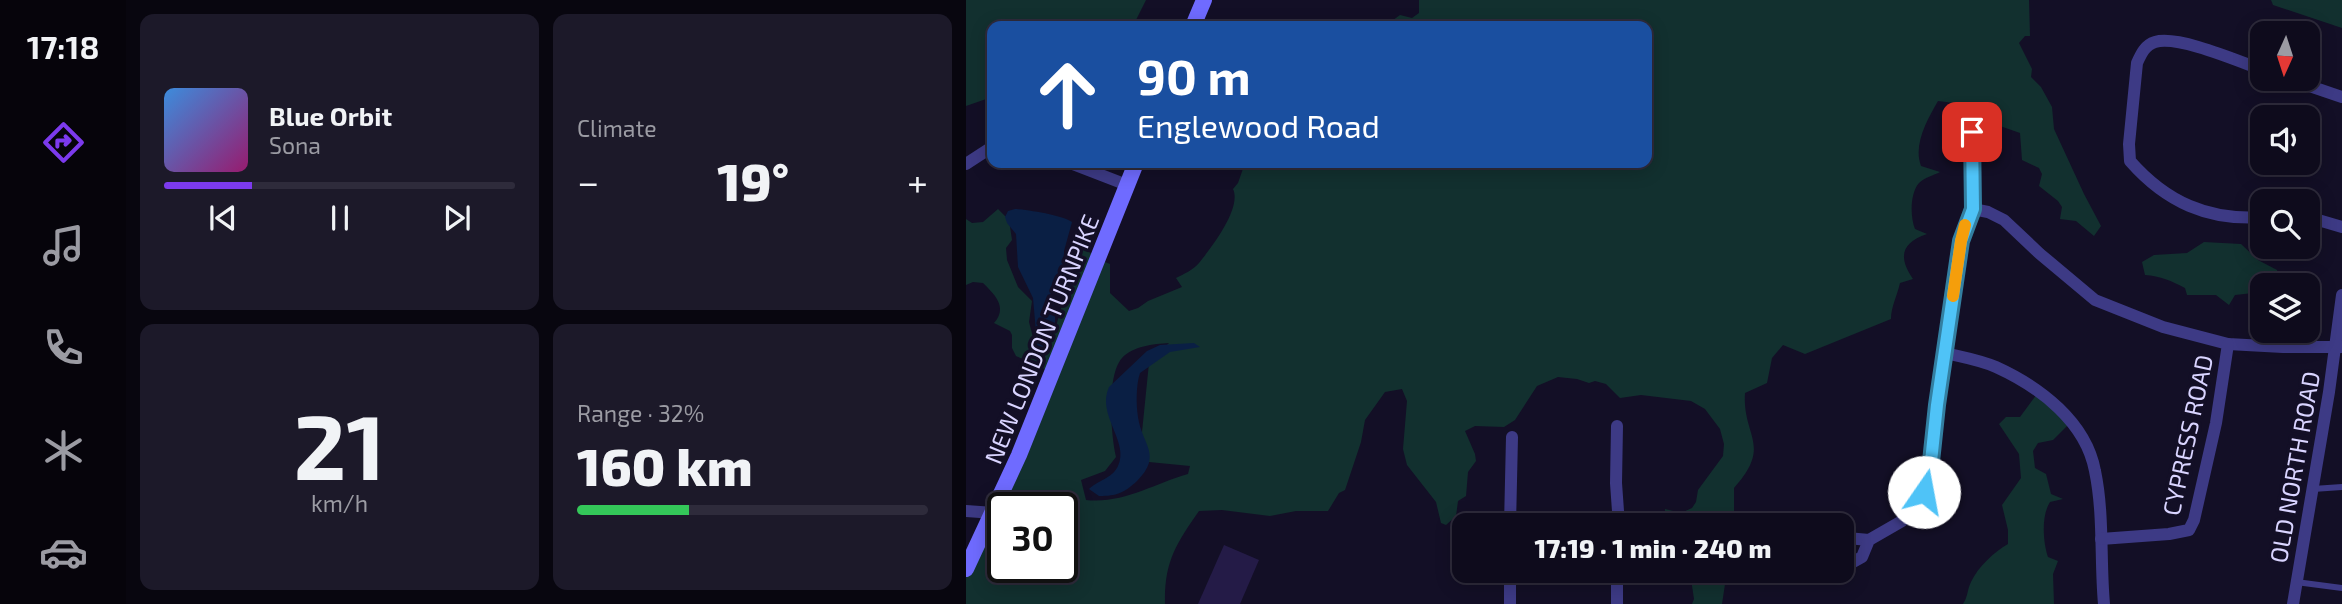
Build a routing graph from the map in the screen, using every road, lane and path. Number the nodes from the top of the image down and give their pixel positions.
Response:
1 (1204, 0) edge
2 (1195, 21) edge
3 (2250, 66) edge
4 (2320, 90) edge
5 (2342, 97) edge
6 (1972, 132) dead end
7 (987, 150) edge
8 (966, 164) edge
9 (1083, 168) edge
10 (1134, 168) edge
11 (1127, 185) junction
12 (1973, 209) junction
13 (2250, 218) edge
14 (2320, 221) edge
15 (2342, 227) edge
16 (2342, 295) edge
17 (2228, 344) junction
18 (2339, 346) edge
19 (1945, 353) junction
20 (1617, 426) dead end
21 (1512, 437) dead end
22 (2342, 487) edge
23 (2313, 489) junction
24 (1003, 492) edge
25 (966, 511) edge
26 (987, 512) edge
27 (1510, 513) edge
28 (1618, 513) edge
29 (987, 527) edge
30 (1854, 539) edge
31 (2101, 539) junction
32 (1869, 540) junction
33 (1854, 561) edge
34 (966, 569) edge
35 (2295, 582) junction
36 (1510, 583) edge
37 (1617, 583) edge
38 (2342, 588) edge
39 (1510, 604) edge
40 (1617, 604) edge
41 (2104, 604) edge
42 (2293, 604) edge

1 - 2 main road
3 - 13 street
4 - 5 street
6 - 12 street
7 - 8 street
9 - 11 street
10 - 11 main road, NEW LONDON TURNPIKE
11 - 24 main road, NEW LONDON TURNPIKE
12 - 17 street
12 - 19 street
14 - 15 street
16 - 18 street, OLD NORTH ROAD
17 - 18 street
17 - 31 street, CYPRESS ROAD
18 - 23 street, OLD NORTH ROAD
19 - 31 street
19 - 32 street
20 - 28 street
21 - 27 street
22 - 23 lane
23 - 35 street, OLD NORTH ROAD
25 - 26 street
29 - 34 main road, NEW LONDON TURNPIKE
30 - 32 street
31 - 41 street
32 - 33 street
35 - 38 lane
35 - 42 street, OLD NORTH ROAD
36 - 39 street
37 - 40 street

